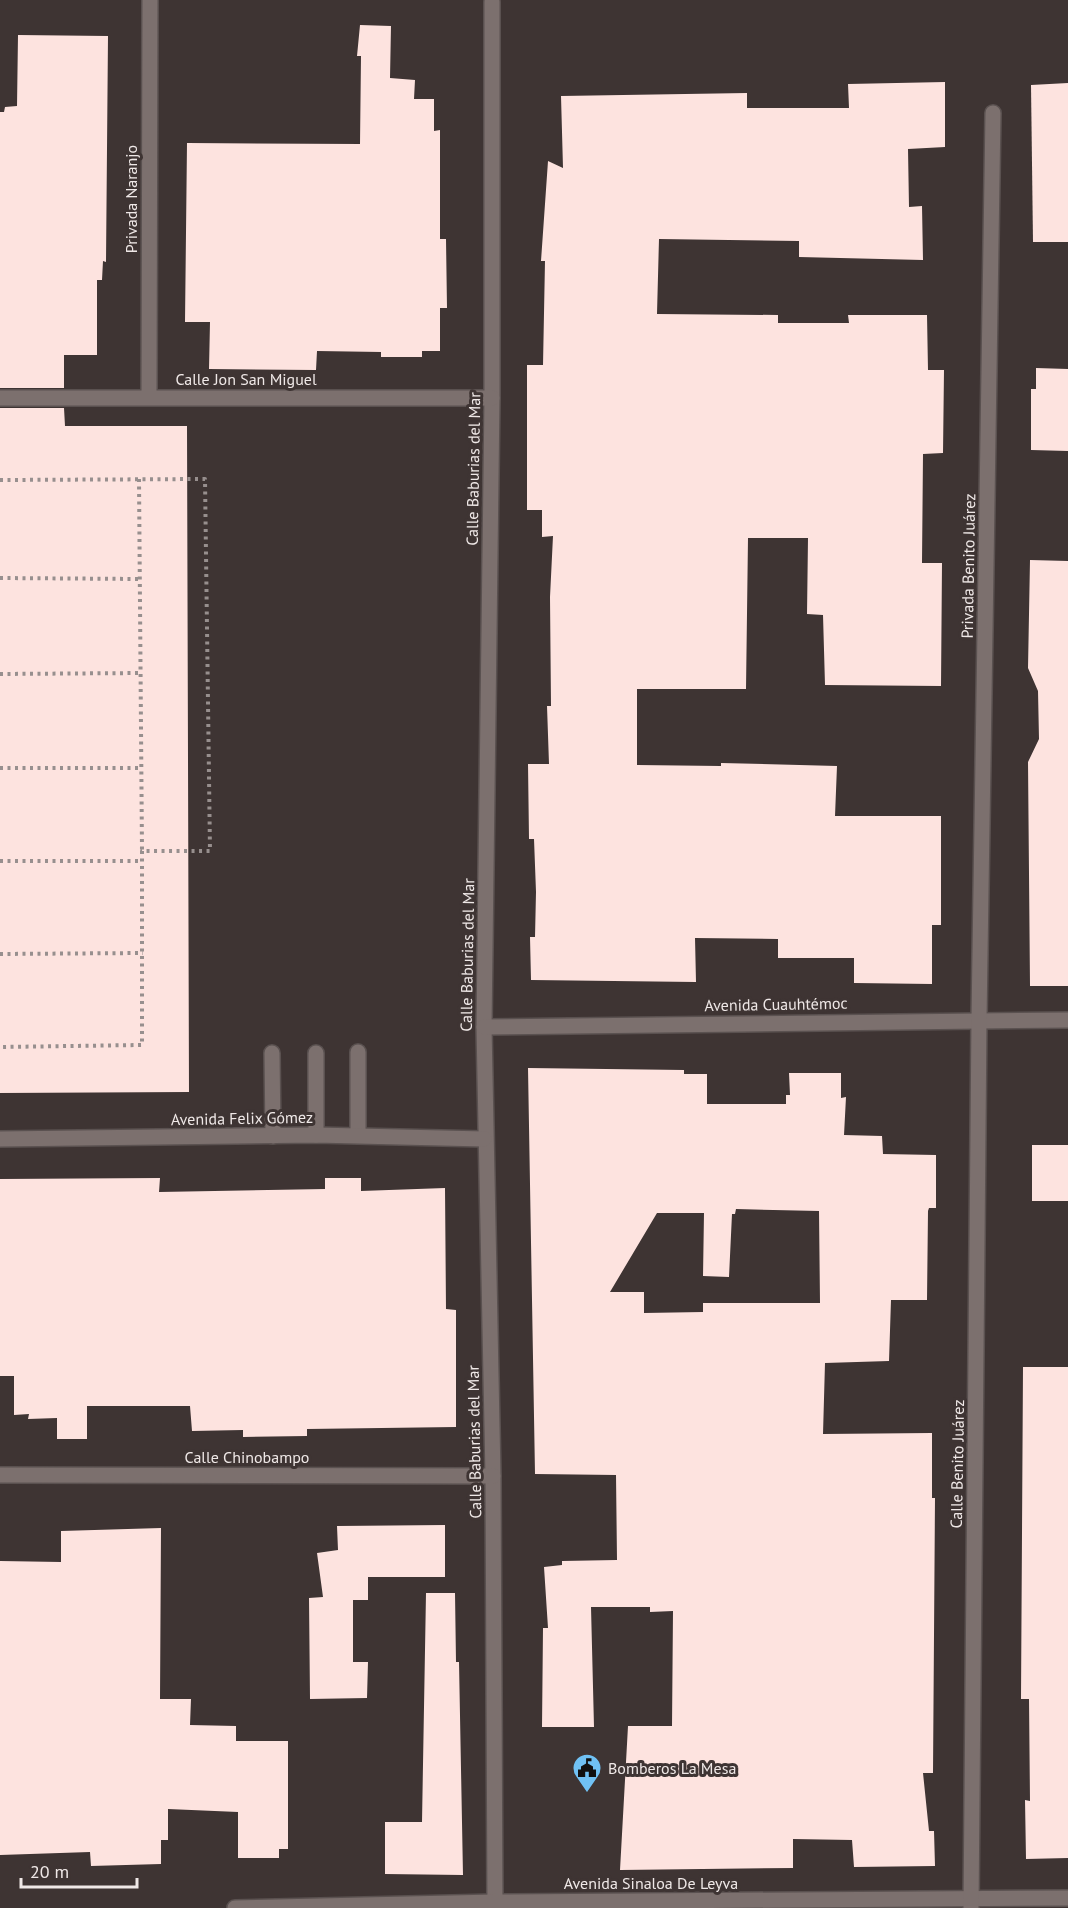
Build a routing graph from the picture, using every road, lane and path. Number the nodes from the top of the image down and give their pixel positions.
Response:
1 (150, 0) edge
2 (492, 3) dead end
3 (993, 113) dead end
4 (0, 398) edge
5 (149, 398) junction
6 (492, 398) junction
7 (139, 479) junction
8 (0, 480) edge
9 (0, 578) edge
10 (140, 579) junction
11 (141, 673) junction
12 (0, 674) edge
13 (0, 768) edge
14 (141, 768) junction
15 (142, 850) junction
16 (0, 861) edge
17 (142, 861) junction
18 (143, 953) junction
19 (0, 954) edge
20 (979, 1019) junction
21 (1068, 1020) edge
22 (484, 1027) junction
23 (0, 1047) edge
24 (358, 1052) dead end
25 (272, 1053) dead end
26 (316, 1053) dead end
27 (316, 1135) junction
28 (358, 1135) junction
29 (273, 1136) junction
30 (0, 1139) edge
31 (484, 1139) junction
32 (0, 1475) edge
33 (493, 1476) junction
34 (1068, 1898) edge
35 (971, 1904) edge
36 (495, 1905) edge
37 (235, 1908) edge

1 - 5 street, Privada Naranjo
2 - 6 street, Calle Baburias del Mar
3 - 20 street, Privada Benito Juárez
4 - 5 street, Calle Jon San Miguel
5 - 6 street, Calle Jon San Miguel
6 - 22 street, Calle Baburias del Mar
7 - 8 path
7 - 10 path
7 - 15 path
9 - 10 path
10 - 11 path
11 - 12 path
11 - 14 path
13 - 14 path
14 - 15 path
15 - 17 path
16 - 17 path
17 - 18 path
18 - 19 path
18 - 23 path
20 - 21 street, Avenida Cuauhtémoc
20 - 22 street, Avenida Cuauhtémoc
20 - 35 street, Calle Benito Juárez
22 - 31 street, Calle Baburias del Mar
24 - 28 street
25 - 29 street
26 - 27 street
27 - 28 street, Avenida Felix Gómez
27 - 29 street, Avenida Felix Gómez
28 - 31 street, Avenida Felix Gómez
29 - 30 street, Avenida Felix Gómez
31 - 33 street, Calle Baburias del Mar
32 - 33 street, Calle Chinobampo
33 - 36 street, Calle Baburias del Mar
34 - 35 street, Avenida Sinaloa De Leyva
35 - 36 street, Avenida Sinaloa De Leyva
36 - 37 street, Avenida Sinaloa De Leyva

